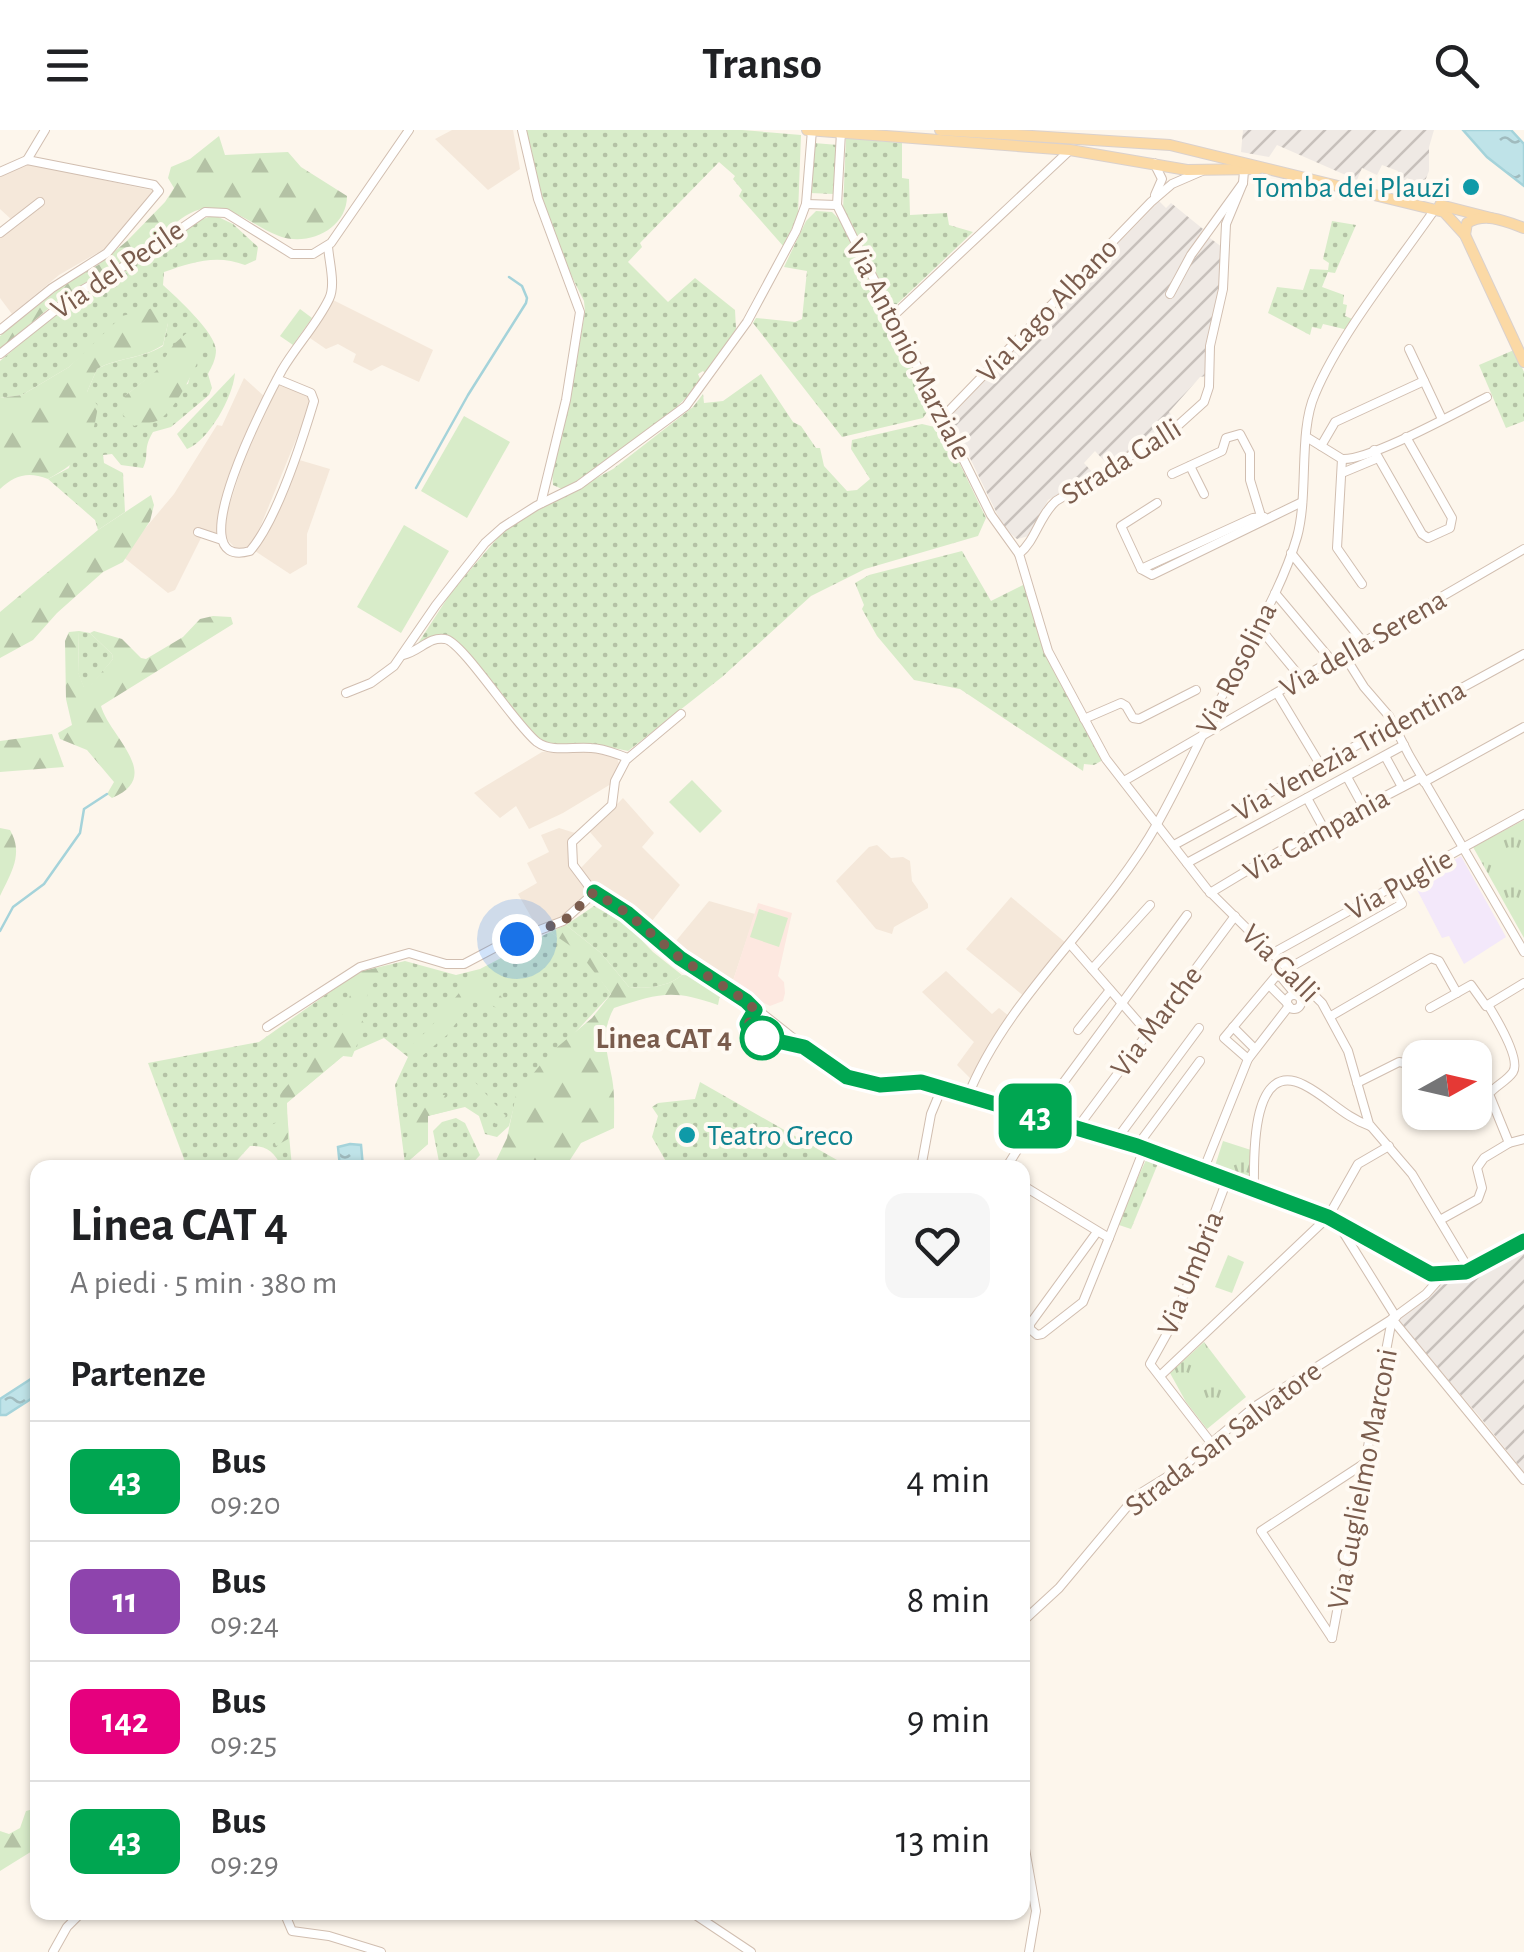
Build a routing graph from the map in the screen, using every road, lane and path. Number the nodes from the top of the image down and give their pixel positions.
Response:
1 (46, 130) edge
2 (409, 130) edge
3 (522, 130) edge
4 (809, 130) edge
5 (940, 130) edge
6 (841, 132) junction
7 (1157, 144) junction
8 (1070, 150) junction
9 (1206, 154) junction
10 (27, 160) junction
11 (1154, 164) junction
12 (1270, 168) junction
13 (1205, 170) junction
14 (0, 172) edge
15 (1243, 177) junction
16 (40, 202) dead end
17 (1151, 202) junction
18 (1414, 202) junction
19 (806, 204) junction
20 (837, 205) junction
21 (1435, 209) junction
22 (0, 216) edge
23 (1491, 218) junction
24 (9, 226) junction
25 (1524, 228) edge
26 (0, 234) edge
27 (1465, 235) junction
28 (328, 246) junction
29 (1170, 294) dead end
30 (892, 317) junction
31 (0, 330) edge
32 (1409, 349) dead end
33 (0, 354) edge
34 (1524, 362) edge
35 (277, 379) junction
36 (1424, 381) junction
37 (1487, 398) dead end
38 (942, 418) junction
39 (1442, 419) junction
40 (1406, 437) junction
41 (1308, 438) junction
42 (1321, 446) junction
43 (1376, 454) junction
44 (1344, 460) junction
45 (1190, 466) junction
46 (1347, 473) junction
47 (1172, 474) dead end
48 (1204, 494) dead end
49 (1302, 502) junction
50 (541, 503) junction
51 (1157, 503) dead end
52 (1265, 517) junction
53 (198, 532) dead end
54 (222, 540) junction
55 (1524, 549) edge
56 (1019, 554) junction
57 (1291, 554) junction
58 (1362, 584) dead end
59 (1275, 593) junction
60 (1258, 626) junction
61 (1364, 643) junction
62 (1344, 654) junction
63 (1524, 654) edge
64 (403, 655) junction
65 (1332, 661) junction
66 (1302, 679) junction
67 (1196, 690) dead end
68 (346, 693) dead end
69 (1277, 693) junction
70 (681, 714) dead end
71 (1084, 719) junction
72 (1396, 726) junction
73 (1524, 727) edge
74 (1201, 736) junction
75 (1404, 746) junction
76 (1385, 756) junction
77 (628, 758) junction
78 (1321, 766) junction
79 (1347, 777) junction
80 (1423, 779) junction
81 (1124, 781) junction
82 (1402, 788) junction
83 (1308, 798) junction
84 (1364, 808) junction
85 (1524, 814) edge
86 (1158, 822) junction
87 (1324, 829) junction
88 (1174, 845) junction
89 (1463, 849) junction
90 (1188, 863) junction
91 (1392, 886) junction
92 (594, 892) junction
93 (1210, 893) junction
94 (1150, 905) dead end
95 (1186, 915) dead end
96 (1234, 916) junction
97 (1071, 945) junction
98 (1524, 952) edge
99 (1274, 953) junction
100 (1289, 968) junction
101 (1092, 969) junction
102 (1524, 983) edge
103 (1269, 984) junction
104 (1110, 990) junction
105 (1312, 990) junction
106 (1458, 992) junction
107 (1298, 996) junction
108 (1122, 1004) junction
109 (1288, 1004) junction
110 (1487, 1006) junction
111 (1430, 1008) dead end
112 (755, 1010) junction
113 (1330, 1016) junction
114 (267, 1027) dead end
115 (780, 1027) junction
116 (1233, 1027) junction
117 (1199, 1028) dead end
118 (1078, 1030) dead end
119 (1147, 1032) junction
120 (776, 1040) junction
121 (804, 1047) junction
122 (1254, 1049) junction
123 (1248, 1060) junction
124 (1200, 1062) dead end
125 (1402, 1062) edge
126 (1358, 1083) junction
127 (941, 1090) junction
128 (967, 1098) junction
129 (1038, 1117) junction
130 (1370, 1126) junction
131 (1078, 1127) junction
132 (1524, 1138) edge
133 (1116, 1140) junction
134 (1509, 1143) junction
135 (1388, 1146) junction
136 (1140, 1148) junction
137 (923, 1160) edge
138 (1011, 1160) edge
139 (1203, 1171) junction
140 (1227, 1180) junction
141 (1030, 1190) edge
142 (1254, 1191) junction
143 (1328, 1217) junction
144 (1440, 1220) junction
145 (1338, 1223) junction
146 (1097, 1232) junction
147 (1108, 1238) junction
148 (1524, 1241) edge
149 (1470, 1271) junction
150 (1442, 1276) junction
151 (1394, 1318) junction
152 (1160, 1376) junction
153 (1212, 1444) junction
154 (1364, 1464) junction
155 (1524, 1480) edge
156 (1030, 1615) edge
157 (1030, 1877) edge
158 (74, 1920) edge
159 (287, 1920) edge
160 (703, 1920) edge
161 (53, 1952) edge
162 (381, 1952) edge
163 (751, 1952) edge
164 (1028, 1952) edge

1 - 10 street
2 - 28 street
3 - 50 street
4 - 6 main road
4 - 19 street
5 - 7 main road
6 - 8 main road
6 - 20 street, Via Antonio Marziale
7 - 9 main road
7 - 11 main road
8 - 11 main road
8 - 30 street
9 - 12 main road
9 - 13 main road
10 - 14 street
10 - 31 street, Via del Pecile
11 - 13 main road
11 - 17 street
12 - 15 main road
12 - 18 main road
13 - 15 main road
13 - 17 street, Via Lago Albano
15 - 29 street
15 - 56 street, Strada Galli
16 - 24 street
17 - 38 street, Via Lago Albano
18 - 21 main road
18 - 23 main road
19 - 20 street
19 - 50 street
20 - 30 street, Via Antonio Marziale
21 - 27 main road
21 - 41 street, Via Rosolina
22 - 24 street
23 - 25 main road
23 - 27 main road
24 - 26 street
27 - 34 main road
28 - 33 street, Via del Pecile
28 - 35 street
30 - 38 street, Via Antonio Marziale
32 - 36 street
35 - 54 street
35 - 54 street
36 - 39 street
36 - 42 street
37 - 39 street
38 - 56 street, Via Antonio Marziale
39 - 40 street
40 - 43 street
40 - 43 street
41 - 42 street
41 - 49 street, Via Rosolina
42 - 44 street
43 - 44 street
43 - 46 street
44 - 46 street
45 - 47 street
45 - 48 street
45 - 52 street
46 - 58 street
49 - 52 street
49 - 57 street, Via Rosolina
50 - 64 street
51 - 52 street
53 - 54 street
55 - 61 street, Via della Serena
56 - 71 street
57 - 59 street, Via Rosolina
57 - 61 street
59 - 60 street, Via Rosolina
59 - 65 street
60 - 66 street
60 - 74 street, Via Rosolina
61 - 62 street, Via della Serena
62 - 65 street, Via della Serena
62 - 72 street
63 - 72 street, Via Venezia Tridentina
64 - 68 street
64 - 77 street
65 - 66 street, Via della Serena
66 - 69 street, Via della Serena
67 - 71 street
69 - 74 street, Via della Serena
69 - 78 street
70 - 77 street
71 - 81 street
72 - 75 street
72 - 78 street, Via Venezia Tridentina
73 - 80 street, Via Campania
74 - 81 street, Via della Serena
74 - 86 street, Via Rosolina
75 - 76 street
75 - 80 street
76 - 79 street
76 - 82 street
77 - 92 street
78 - 88 street, Via Venezia Tridentina
79 - 83 street
79 - 84 street
80 - 82 street, Via Campania
80 - 89 street
81 - 86 street
82 - 84 street, Via Campania
83 - 87 street
83 - 90 street
84 - 87 street, Via Campania
85 - 89 street, Via Puglie
86 - 88 street, Via Galli
86 - 97 street, Via Rosolina
87 - 93 street, Via Campania
88 - 90 street, Via Galli
89 - 91 street, Via Puglie
89 - 98 street
90 - 93 street, Via Galli
91 - 99 street, Via Puglie
91 - 100 street
92 - 112 street
92 - 114 street
93 - 96 street, Via Galli
94 - 101 street
95 - 108 street
96 - 99 street, Via Galli
96 - 119 street, Via Marche
97 - 101 street
97 - 128 street, Via Rosolina
99 - 100 street, Via Galli
100 - 105 street, Via Galli
101 - 104 street
102 - 110 street
103 - 107 street
103 - 109 street
103 - 116 street
104 - 108 street
104 - 118 street
105 - 107 street
105 - 113 street, Via Galli
106 - 110 street
106 - 111 street
106 - 113 street
107 - 109 street
108 - 119 street
108 - 129 street
109 - 122 street
110 - 134 street
112 - 115 street
112 - 120 street
113 - 126 street, Via Galli
115 - 120 street
115 - 121 street
116 - 122 street
116 - 123 street
117 - 133 street
119 - 131 street, Via Marche
120 - 121 street
121 - 127 street
122 - 123 street
123 - 139 street
124 - 136 street
125 - 126 street
126 - 130 street, Via Galli
127 - 128 street
127 - 137 street
128 - 129 street
129 - 131 street
129 - 138 street
130 - 135 street, Via Galli
130 - 142 street
131 - 133 street
132 - 134 street
133 - 136 street
134 - 144 street
135 - 143 street
135 - 144 street, Via Galli
136 - 139 street
136 - 147 street
139 - 140 street
140 - 142 street
140 - 152 street, Via Umbria
141 - 146 street
142 - 143 street
143 - 145 street
143 - 152 street
144 - 149 street, Via Galli
145 - 150 street
145 - 151 street
146 - 147 street
146 - 147 street
148 - 149 street
149 - 150 street
150 - 151 street, Strada San Salvatore
151 - 153 street, Strada San Salvatore
151 - 154 street, Via Guglielmo Marconi
151 - 155 street
152 - 153 street
153 - 156 street, Strada San Salvatore
154 - 154 street, Via Guglielmo Marconi
157 - 164 street
158 - 161 street
159 - 162 street
160 - 163 street

